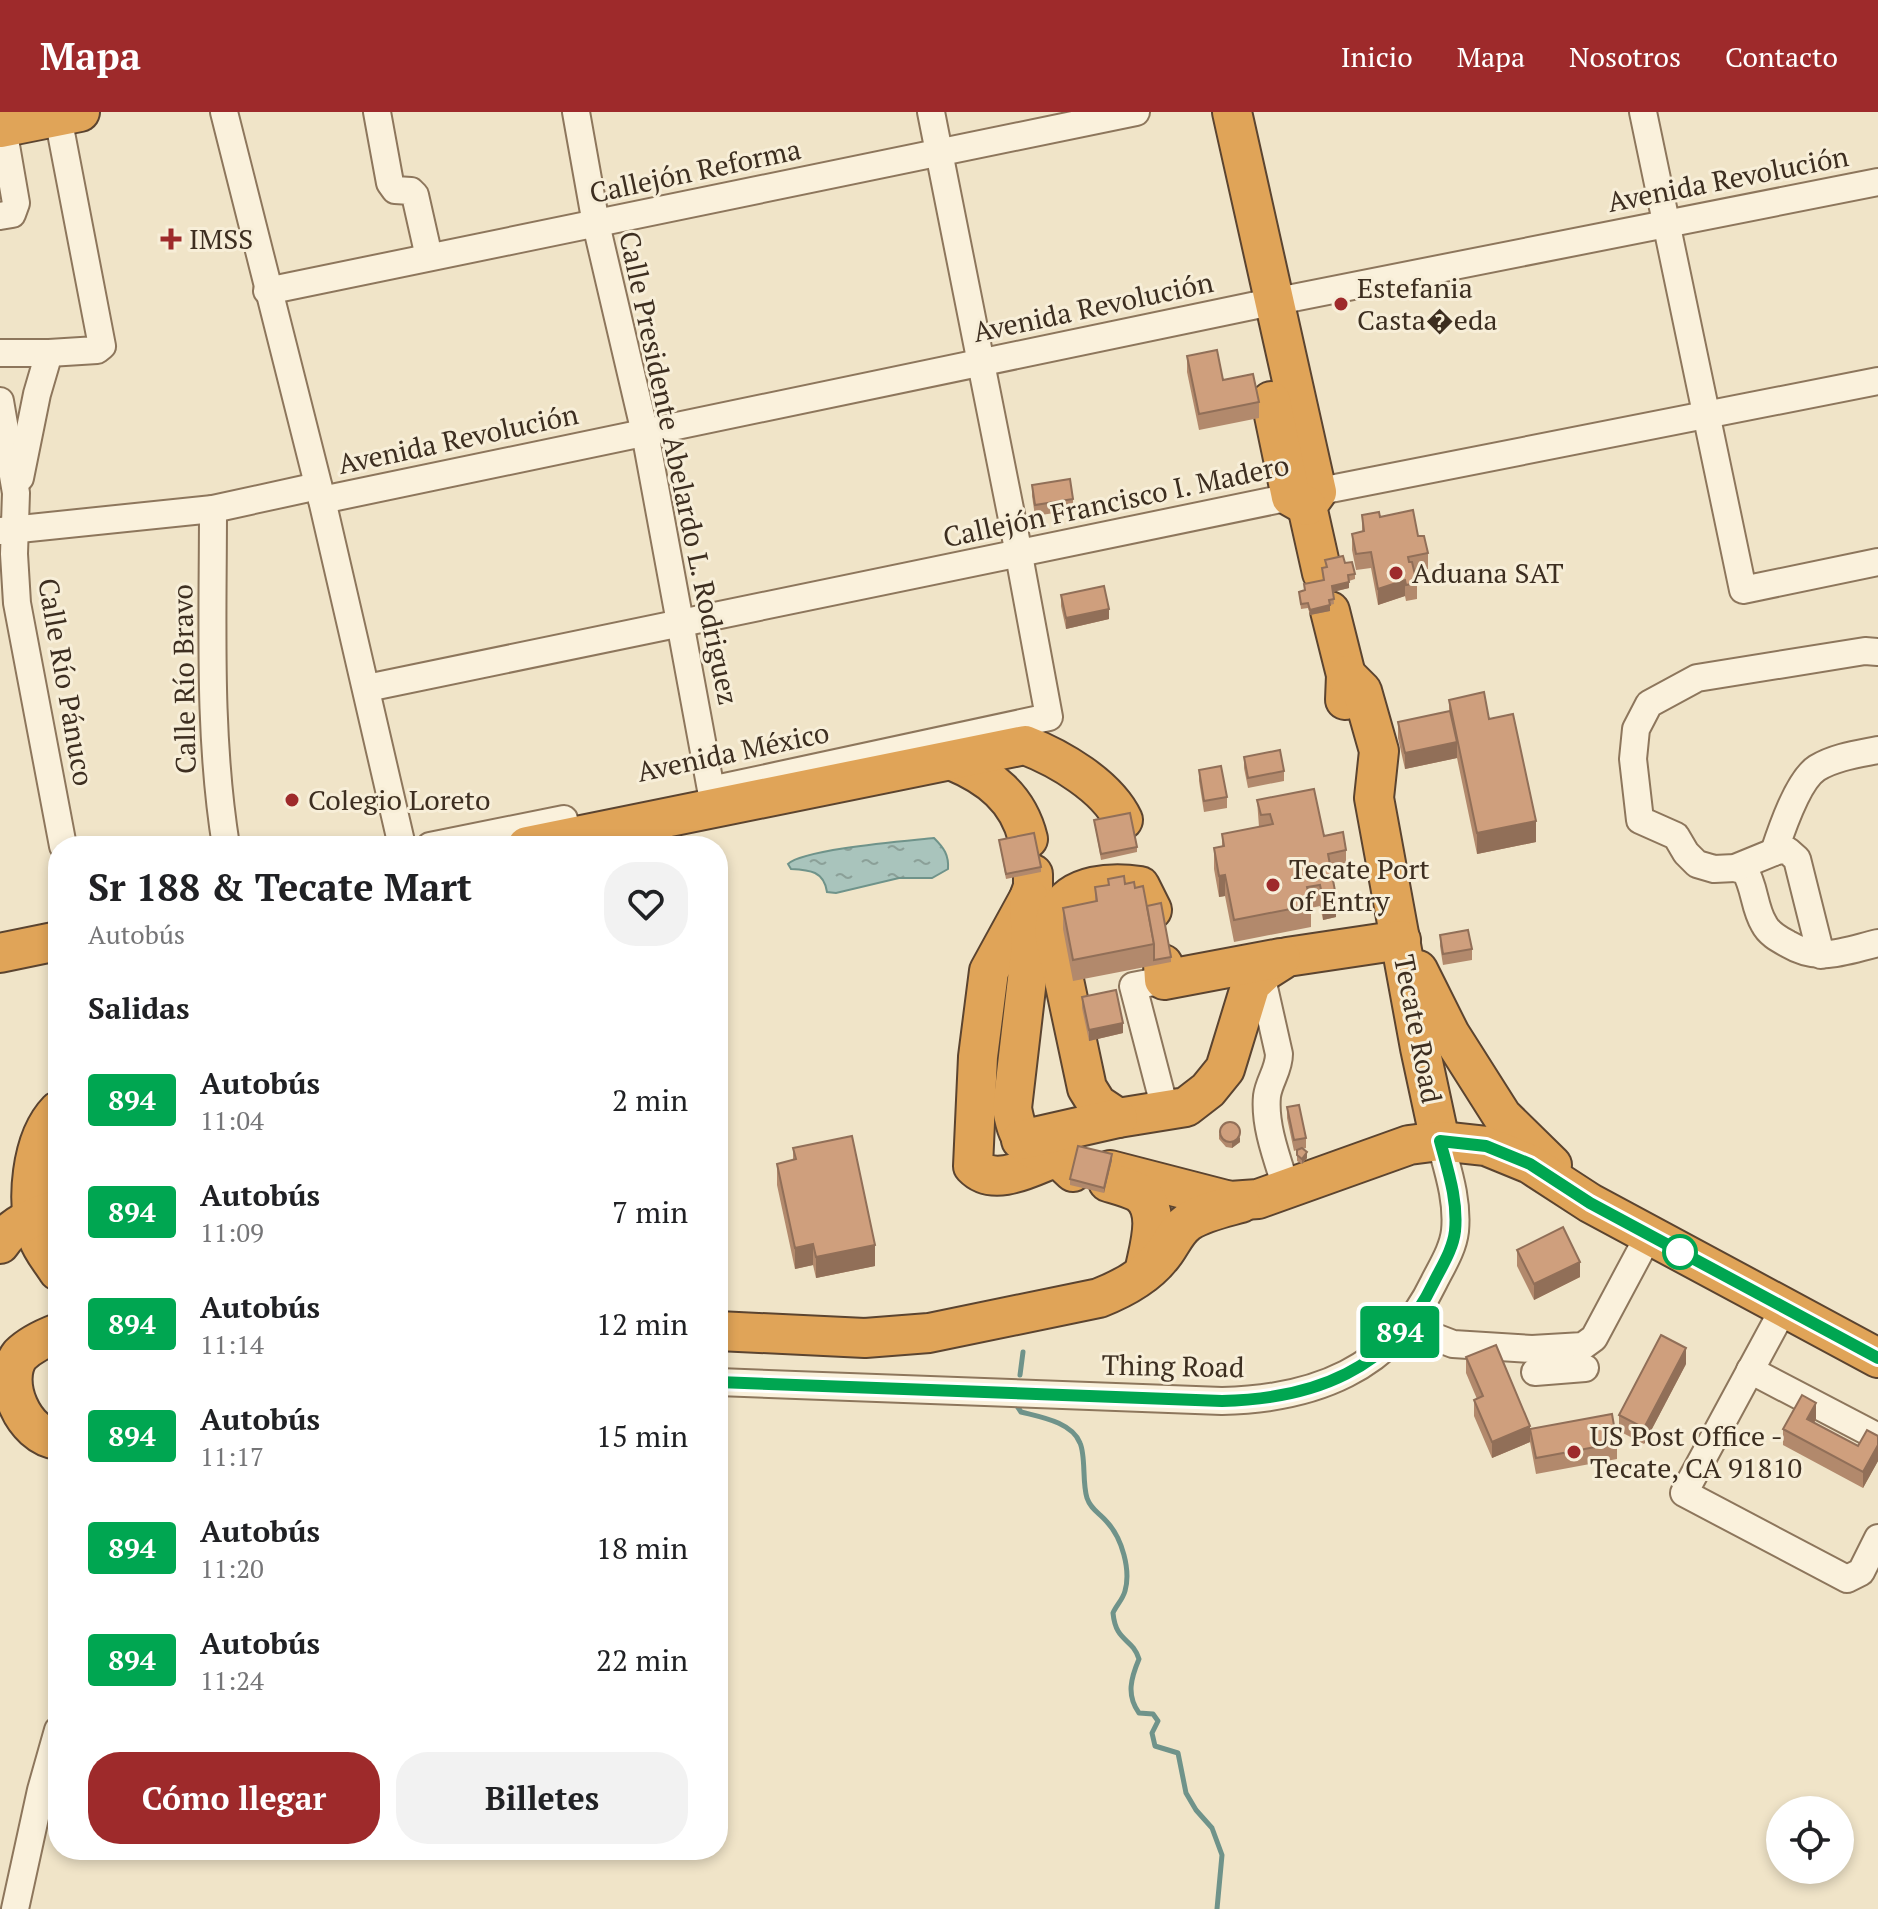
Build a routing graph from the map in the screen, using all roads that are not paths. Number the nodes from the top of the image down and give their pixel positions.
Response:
1 (224, 112) edge
2 (377, 112) edge
3 (576, 112) edge
4 (931, 112) edge
5 (1136, 112) edge
6 (1211, 112) edge
7 (1232, 112) edge
8 (1643, 112) edge
9 (69, 114) edge
10 (1, 128) edge
11 (939, 152) junction
12 (1878, 182) edge
13 (0, 216) edge
14 (1666, 223) junction
15 (596, 224) junction
16 (429, 257) junction
17 (267, 291) junction
18 (1263, 304) junction
19 (0, 353) edge
20 (49, 353) junction
21 (981, 364) junction
22 (1878, 381) edge
23 (0, 401) edge
24 (1707, 416) junction
25 (645, 433) junction
26 (16, 493) junction
27 (320, 493) junction
28 (1305, 498) junction
29 (213, 509) junction
30 (7, 530) edge
31 (1019, 554) junction
32 (1878, 562) edge
33 (1322, 573) edge
34 (1330, 611) edge
35 (681, 625) junction
36 (1878, 652) edge
37 (367, 688) junction
38 (1037, 731) junction
39 (1878, 750) edge
40 (953, 761) junction
41 (711, 790) junction
42 (61, 836) edge
43 (225, 836) edge
44 (400, 836) edge
45 (480, 836) edge
46 (577, 836) edge
47 (1116, 848) junction
48 (1774, 852) junction
49 (1024, 866) junction
50 (1735, 868) junction
51 (1152, 910) edge
52 (48, 924) edge
53 (0, 934) edge
54 (1401, 940) junction
55 (48, 943) edge
56 (1878, 943) edge
57 (0, 953) edge
58 (1821, 955) junction
59 (1274, 965) junction
60 (1164, 972) joint
61 (1165, 1109) junction
62 (1118, 1118) junction
63 (48, 1130) edge
64 (1021, 1140) junction
65 (1440, 1141) junction
66 (1084, 1168) junction
67 (1272, 1194) junction
68 (1590, 1203) junction
69 (46, 1213) edge
70 (1649, 1235) junction
71 (0, 1244) edge
72 (48, 1256) edge
73 (1144, 1273) junction
74 (1784, 1308) junction
75 (1406, 1326) junction
76 (728, 1331) edge
77 (48, 1336) edge
78 (1878, 1358) edge
79 (1585, 1368) dead end
80 (1750, 1370) junction
81 (1535, 1372) dead end
82 (728, 1382) edge
83 (6, 1389) edge
84 (1878, 1437) edge
85 (48, 1439) edge
86 (1878, 1538) edge
87 (48, 1765) edge
88 (15, 1909) edge

1 - 17 street
2 - 16 street
3 - 15 street, Calle Presidente Abelardo L. Rodriguez
4 - 11 street
5 - 11 street, Callejón Reforma
6 - 18 highway
7 - 18 highway
8 - 14 street
9 - 10 highway
9 - 20 street
10 - 13 street
11 - 15 street, Callejón Reforma
11 - 21 street
12 - 14 street, Avenida Revolución
14 - 18 street, Avenida Revolución
14 - 24 street
15 - 16 street, Callejón Reforma
15 - 25 street, Calle Presidente Abelardo L. Rodriguez
16 - 17 street, Callejón Reforma
17 - 27 street
18 - 21 street, Avenida Revolución
18 - 28 highway
19 - 20 street
20 - 26 street
21 - 25 street, Avenida Revolución
21 - 31 street
22 - 24 street, Callejón Francisco I. Madero
23 - 26 street
24 - 28 street, Callejón Francisco I. Madero
24 - 32 street
25 - 27 street, Avenida Revolución
25 - 35 street, Calle Presidente Abelardo L. Rodriguez
26 - 30 street, Calle Río Pánuco
27 - 29 street, Avenida Revolución
27 - 37 street
28 - 31 street, Callejón Francisco I. Madero
28 - 33 highway
29 - 30 street, Avenida Revolución
29 - 43 street, Calle Río Bravo
30 - 42 street, Calle Río Pánuco
31 - 35 street, Callejón Francisco I. Madero
31 - 38 street
34 - 54 highway, Tecate Road
35 - 37 street, Callejón Francisco I. Madero
35 - 41 street, Calle Presidente Abelardo L. Rodriguez
36 - 50 street
37 - 44 street
38 - 40 highway
38 - 41 street, Avenida México
38 - 47 highway
39 - 48 street
40 - 46 highway
40 - 49 highway
41 - 45 street, Avenida México
47 - 51 highway
47 - 62 highway
48 - 50 street
48 - 58 street
49 - 64 highway
49 - 66 highway
50 - 58 street
52 - 53 street
54 - 59 highway
54 - 65 highway, Tecate Road
54 - 68 highway
55 - 57 highway
56 - 58 street
59 - 60 highway
59 - 61 highway
59 - 67 street
60 - 61 street
61 - 62 highway
62 - 64 highway
63 - 69 highway
64 - 66 highway
65 - 67 highway
65 - 68 highway, Tecate Road
65 - 75 street, Thing Road
66 - 67 highway
66 - 73 highway
67 - 73 highway
68 - 70 highway, Tecate Road
69 - 71 highway
69 - 72 highway
70 - 74 highway, Tecate Road
70 - 75 street
73 - 76 highway
74 - 78 highway, Tecate Road
74 - 80 street
75 - 82 street, Thing Road
77 - 83 highway
79 - 81 street
80 - 84 street
80 - 86 street
83 - 85 highway
87 - 88 street

